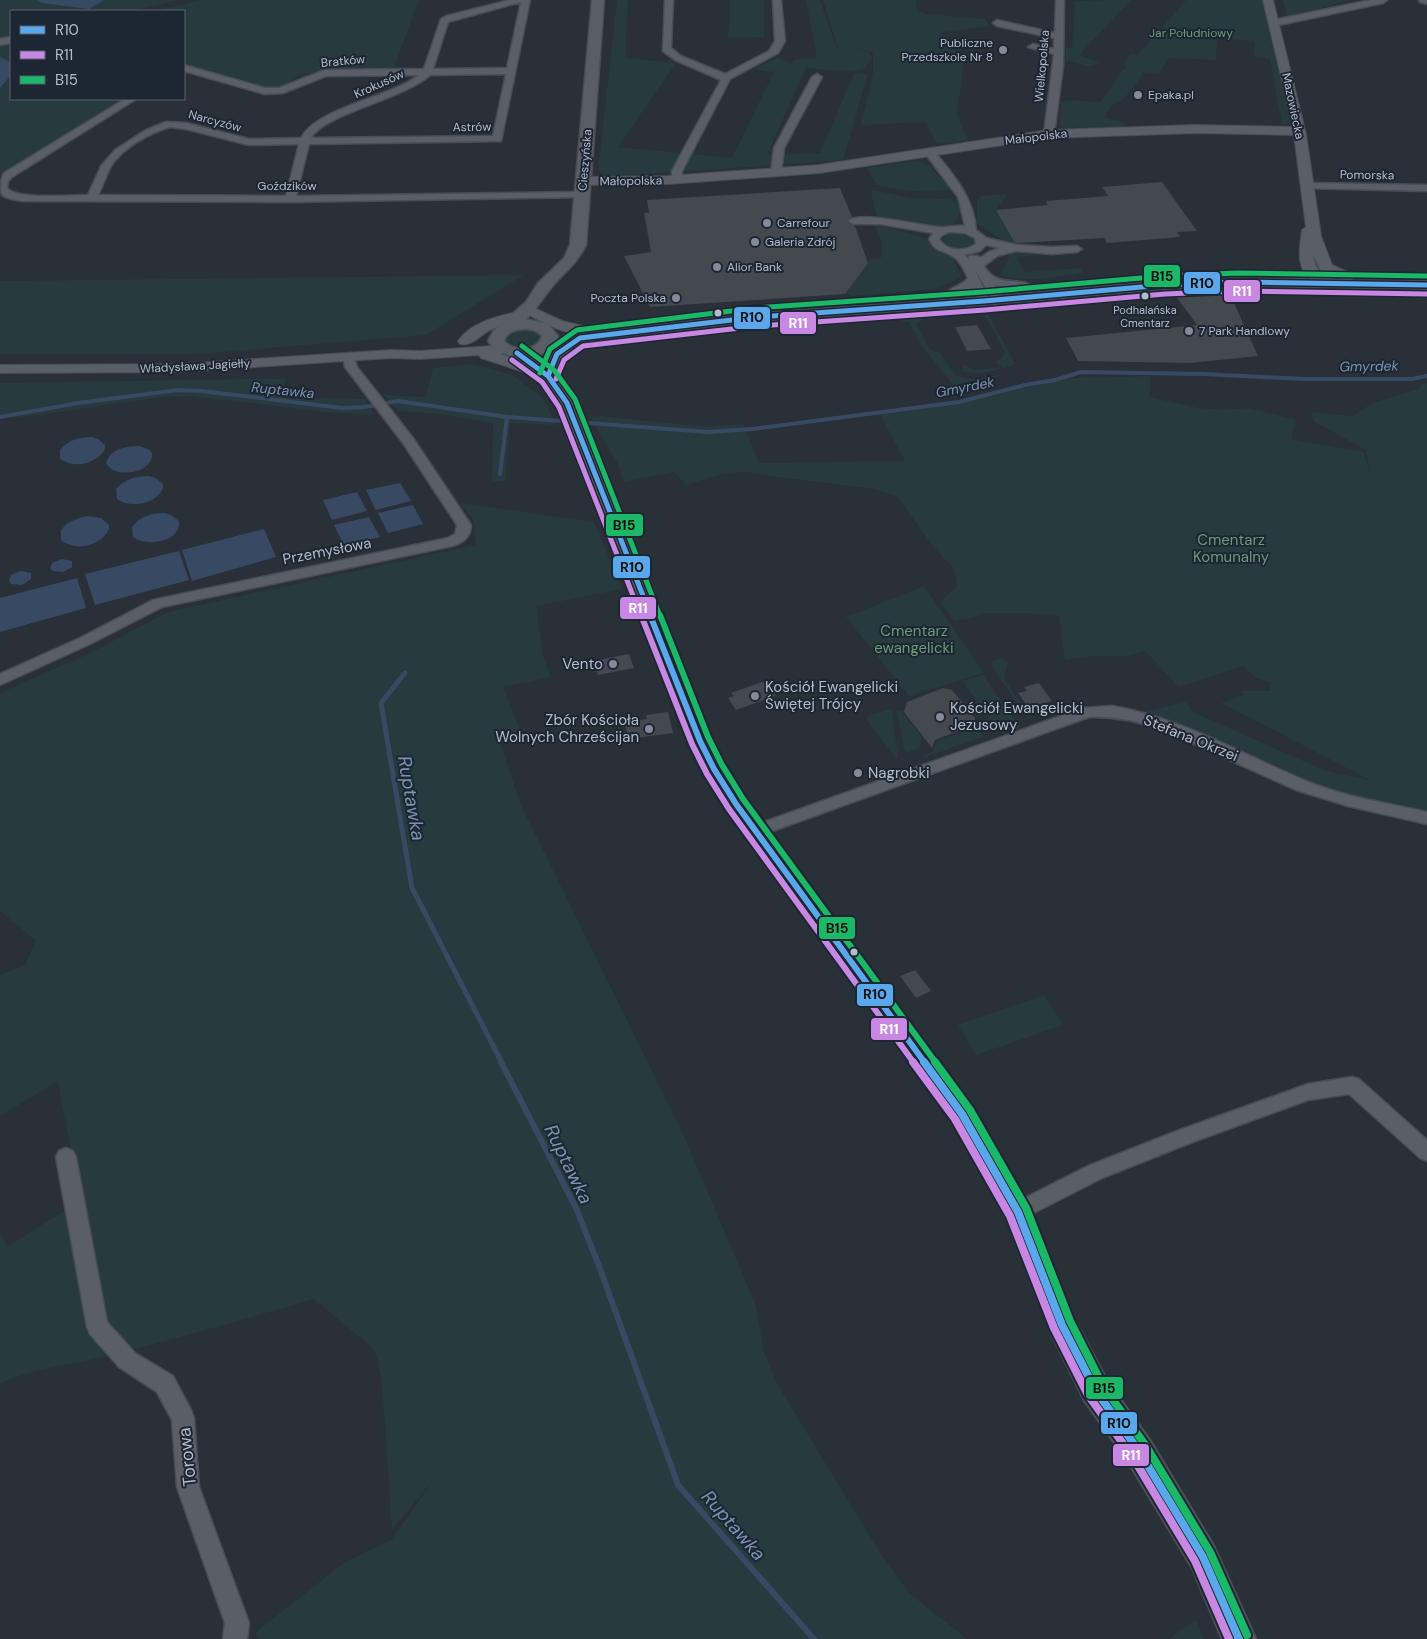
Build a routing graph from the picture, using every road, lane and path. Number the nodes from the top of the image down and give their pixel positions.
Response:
1 (520, 0) edge
2 (526, 0) edge
3 (598, 0) edge
4 (669, 0) edge
5 (777, 0) edge
6 (1060, 0) edge
7 (1268, 0) edge
8 (1383, 0) edge
9 (1422, 0) edge
10 (1427, 1) edge
11 (997, 23) dead end
12 (1274, 23) junction
13 (1058, 36) junction
14 (1032, 47) dead end
15 (1057, 52) junction
16 (185, 68) edge
17 (428, 70) junction
18 (511, 71) junction
19 (817, 77) dead end
20 (725, 78) junction
21 (129, 100) edge
22 (1299, 131) junction
23 (1049, 134) junction
24 (305, 142) junction
25 (930, 153) junction
26 (776, 173) junction
27 (677, 179) junction
28 (2, 181) joint
29 (1307, 186) junction
30 (583, 188) junction
31 (1427, 188) edge
32 (92, 198) junction
33 (290, 199) junction
34 (968, 208) junction
35 (1310, 213) junction
36 (853, 221) dead end
37 (954, 228) junction
38 (971, 231) junction
39 (938, 235) junction
40 (976, 247) junction
41 (1077, 249) dead end
42 (1009, 250) junction
43 (954, 252) junction
44 (1041, 252) junction
45 (1305, 261) junction
46 (978, 266) junction
47 (1321, 272) junction
48 (1278, 276) junction
49 (1427, 279) edge
50 (1341, 280) junction
51 (1304, 283) junction
52 (1427, 285) edge
53 (986, 292) junction
54 (1023, 292) junction
55 (950, 298) junction
56 (538, 326) junction
57 (506, 329) junction
58 (579, 333) junction
59 (464, 346) junction
60 (511, 352) junction
61 (349, 357) junction
62 (0, 369) edge
63 (548, 376) junction
64 (0, 680) edge
65 (1427, 818) edge
66 (756, 831) junction
67 (1427, 1152) edge
68 (66, 1157) dead end
69 (1018, 1212) junction
70 (235, 1639) edge
71 (1239, 1639) edge

1 - 17 street
2 - 18 street, Astrów
3 - 30 main road, Cieszyńska
4 - 20 street
5 - 20 street
6 - 13 street, Wielkopolska
7 - 12 street, Mazowiecka
8 - 12 street
9 - 10 street
11 - 13 street
12 - 22 street, Mazowiecka
13 - 15 street, Wielkopolska
14 - 15 street
15 - 23 street, Wielkopolska
16 - 17 street, Bratków
17 - 18 street, Bratków
17 - 24 street, Krokusów
18 - 24 street, Astrów
19 - 26 street
20 - 27 street, Małopolska
21 - 28 street
22 - 23 street, Małopolska
22 - 29 street, Mazowiecka
23 - 25 street, Małopolska
24 - 32 street, Narcyzów
24 - 33 street, Krokusów
25 - 26 street, Małopolska
25 - 34 street
26 - 27 street, Małopolska
27 - 30 street, Małopolska
28 - 32 street, Goździków
29 - 31 street, Pomorska
29 - 35 street, Mazowiecka
30 - 33 street, Goździków
30 - 56 main road, Cieszyńska
32 - 33 street, Goździków
34 - 37 street
34 - 38 street
35 - 45 street, Mazowiecka
35 - 47 street, Mazowiecka
36 - 39 street
37 - 38 street
37 - 39 street
38 - 40 street
39 - 43 street
40 - 42 street
40 - 43 street
40 - 44 street
40 - 46 street
41 - 44 street
42 - 44 street
42 - 46 street
43 - 53 street
45 - 47 street
45 - 48 street
46 - 53 street
47 - 48 street
47 - 50 street
47 - 51 street
48 - 54 street
49 - 50 street
50 - 51 street
50 - 52 street
51 - 54 street
53 - 54 street
53 - 54 street
53 - 55 street
53 - 55 street
55 - 58 street
56 - 57 main road
56 - 58 street
56 - 58 street
56 - 59 street
56 - 60 main road
56 - 63 main road
57 - 59 street, Władysława Jagiełły
57 - 60 main road
58 - 63 street
59 - 60 street, Władysława Jagiełły
59 - 61 street, Władysława Jagiełły
59 - 63 street
60 - 63 main road
61 - 62 street, Władysława Jagiełły
61 - 64 street, Przemysłowa
63 - 66 main road
65 - 66 street, Stefana Okrzei
66 - 69 main road
67 - 69 street
68 - 70 street, Torowa
69 - 71 main road

